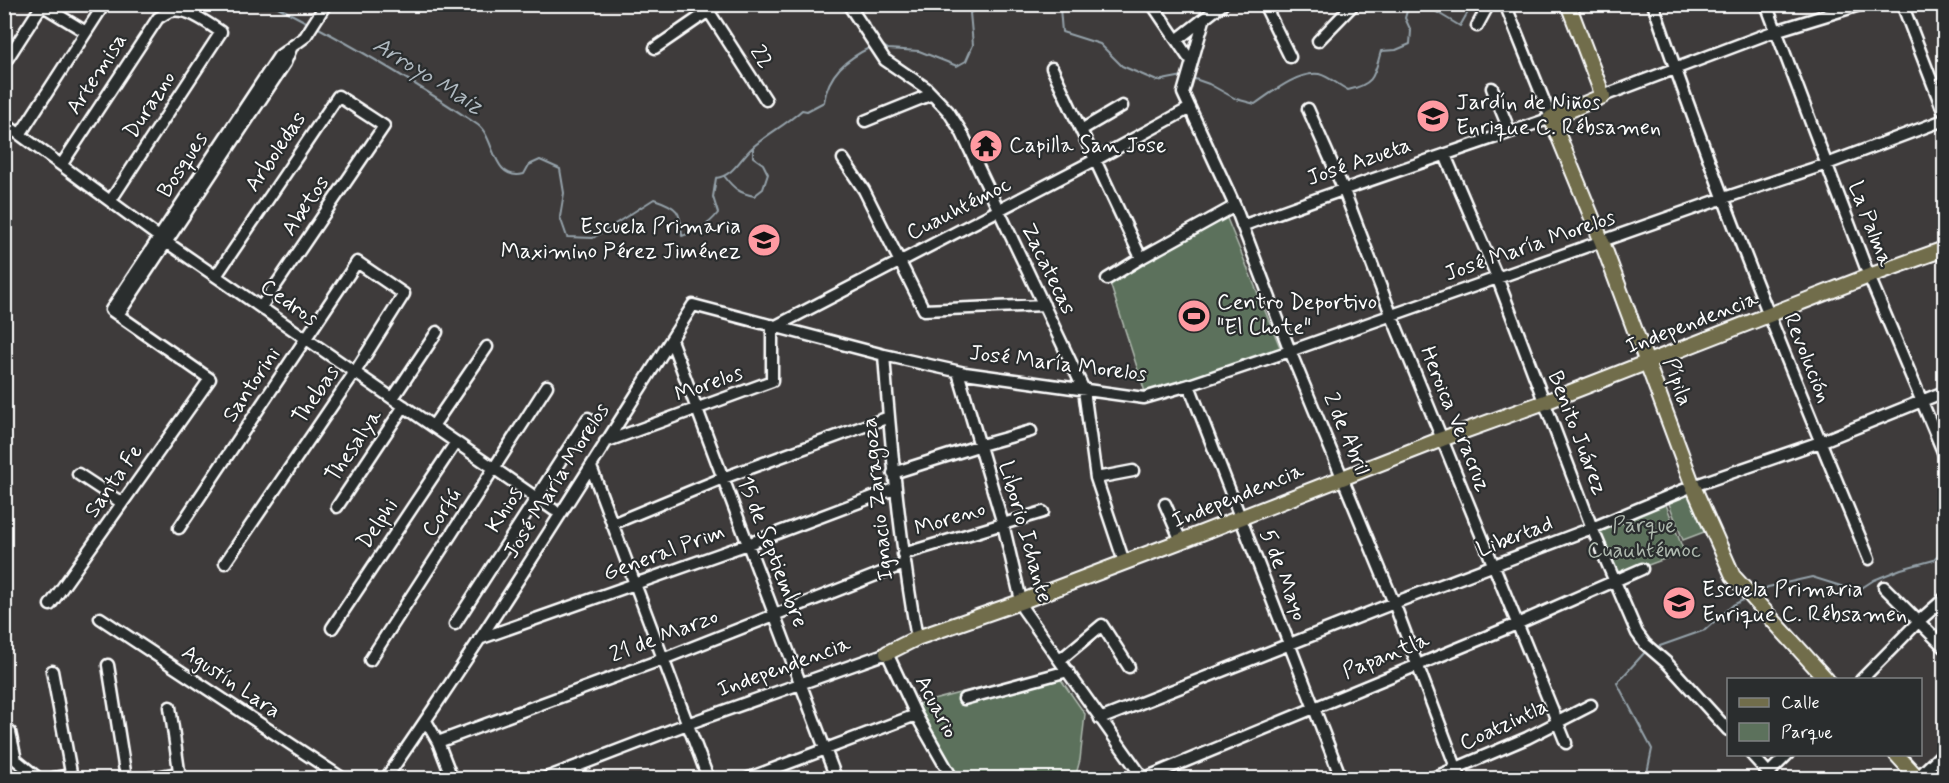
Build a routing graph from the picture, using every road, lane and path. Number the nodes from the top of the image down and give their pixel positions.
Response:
1 (719, 4) edge
2 (848, 4) edge
3 (1152, 4) edge
4 (1223, 4) edge
5 (1264, 4) edge
6 (1354, 4) edge
7 (1489, 4) edge
8 (1505, 4) edge
9 (1568, 4) edge
10 (1653, 4) edge
11 (1766, 4) edge
12 (1863, 4) edge
13 (1902, 4) edge
14 (41, 5) edge
15 (103, 6) dead end
16 (325, 6) edge
17 (706, 8) edge
18 (170, 11) joint
19 (1204, 20) junction
20 (1477, 26) dead end
21 (86, 32) junction
22 (1775, 32) junction
23 (1178, 39) junction
24 (1318, 41) dead end
25 (655, 48) dead end
26 (1290, 57) dead end
27 (1191, 60) junction
28 (4, 64) edge
29 (1052, 68) dead end
30 (1675, 68) junction
31 (1492, 88) dead end
32 (932, 94) junction
33 (1603, 96) junction
34 (766, 100) dead end
35 (1122, 106) dead end
36 (1191, 108) junction
37 (1308, 109) dead end
38 (1944, 113) edge
39 (1551, 118) junction
40 (1944, 120) edge
41 (865, 121) dead end
42 (4, 123) edge
43 (384, 126) joint
44 (1081, 130) junction
45 (1510, 132) junction
46 (21, 133) junction
47 (1445, 155) junction
48 (843, 159) dead end
49 (1095, 160) junction
50 (62, 164) junction
51 (1827, 164) junction
52 (1343, 188) junction
53 (1724, 198) junction
54 (111, 200) junction
55 (1234, 206) junction
56 (998, 210) junction
57 (1242, 226) junction
58 (162, 239) junction
59 (1602, 242) junction
60 (1944, 249) edge
61 (1141, 258) junction
62 (901, 261) junction
63 (357, 262) joint
64 (216, 276) junction
65 (1869, 276) junction
66 (1497, 277) junction
67 (1107, 279) dead end
68 (1044, 305) junction
69 (261, 307) junction
70 (1391, 314) junction
71 (1768, 315) junction
72 (774, 325) junction
73 (436, 332) dead end
74 (306, 338) junction
75 (671, 340) junction
76 (487, 347) dead end
77 (1290, 351) junction
78 (884, 355) junction
79 (1648, 363) junction
80 (355, 372) junction
81 (958, 372) junction
82 (210, 379) joint
83 (547, 386) dead end
84 (1189, 386) junction
85 (1084, 390) junction
86 (1944, 392) edge
87 (393, 398) junction
88 (1923, 401) junction
89 (1545, 402) junction
90 (404, 406) junction
91 (697, 409) junction
92 (889, 417) junction
93 (588, 418) dead end
94 (433, 426) junction
95 (1031, 431) dead end
96 (1442, 439) junction
97 (456, 442) junction
98 (605, 442) junction
99 (1820, 442) junction
100 (981, 445) junction
101 (1944, 454) edge
102 (591, 467) junction
103 (494, 468) junction
104 (1133, 471) dead end
105 (893, 473) junction
106 (78, 474) dead end
107 (1343, 477) junction
108 (723, 478) junction
109 (1096, 478) junction
110 (1693, 486) junction
111 (894, 489) junction
112 (536, 497) junction
113 (122, 503) junction
114 (1165, 504) dead end
115 (337, 507) dead end
116 (554, 510) dead end
117 (1043, 512) dead end
118 (1240, 518) junction
119 (612, 524) junction
120 (1003, 524) junction
121 (179, 528) dead end
122 (1592, 528) junction
123 (1181, 542) junction
124 (748, 544) junction
125 (903, 559) junction
126 (1869, 559) dead end
127 (1124, 562) junction
128 (225, 563) dead end
129 (1495, 566) junction
130 (1642, 569) dead end
131 (1614, 582) junction
132 (635, 585) junction
133 (1884, 587) dead end
134 (1944, 599) edge
135 (1020, 602) junction
136 (1394, 603) junction
137 (50, 605) dead end
138 (774, 615) junction
139 (100, 618) dead end
140 (1919, 621) junction
141 (455, 624) dead end
142 (1517, 624) junction
143 (332, 628) dead end
144 (917, 638) junction
145 (479, 639) junction
146 (1289, 644) junction
147 (1944, 647) edge
148 (887, 653) junction
149 (663, 659) junction
150 (370, 660) dead end
151 (1060, 660) junction
152 (1416, 664) junction
153 (108, 665) dead end
154 (1129, 667) dead end
155 (52, 671) dead end
156 (1068, 671) junction
157 (1825, 678) edge
158 (1864, 678) edge
159 (800, 682) junction
160 (963, 699) dead end
161 (1591, 705) dead end
162 (170, 707) dead end
163 (1315, 707) junction
164 (916, 715) junction
165 (1100, 719) junction
166 (426, 721) junction
167 (1558, 722) junction
168 (687, 724) junction
169 (1727, 729) edge
170 (10, 732) dead end
171 (438, 742) junction
172 (1566, 743) dead end
173 (825, 750) junction
174 (1944, 752) edge
175 (1753, 756) edge
176 (1786, 756) edge
177 (1898, 756) edge
178 (577, 766) junction
179 (1458, 774) edge
180 (179, 776) edge
181 (72, 777) edge
182 (1769, 777) edge
183 (38, 778) edge
184 (54, 778) edge
185 (126, 778) edge
186 (150, 778) edge
187 (342, 778) edge
188 (386, 778) edge
189 (452, 778) edge
190 (546, 778) edge
191 (581, 778) edge
192 (708, 778) edge
193 (749, 778) edge
194 (836, 778) edge
195 (952, 778) edge
196 (1144, 778) edge
197 (1341, 778) edge
198 (1433, 778) edge
199 (1917, 778) edge

1 - 17 street
2 - 32 street, Zacatecas
3 - 23 street
4 - 19 street
5 - 26 street
6 - 24 street
7 - 20 street
8 - 39 street, Pípila
9 - 33 main road
10 - 30 street, Revolución
11 - 22 street, La Palma
12 - 22 street, José Azueta
13 - 38 street
14 - 21 street
14 - 28 street
15 - 21 street
16 - 58 street, Bosques
17 - 25 street
17 - 34 street, 22
18 - 50 street, Artemisa
18 - 54 street, Durazno
19 - 23 street
19 - 27 street
21 - 46 street
22 - 30 street, José Azueta
22 - 51 street, La Palma
23 - 27 street
27 - 36 street, 2 de Abril
29 - 44 street
30 - 33 street, José Azueta
30 - 53 street, Revolución
31 - 45 street
32 - 41 street
32 - 56 street, Zacatecas
33 - 39 main road, José Azueta
35 - 44 street
36 - 49 street, Cuauhtémoc
36 - 55 street, 2 de Abril
37 - 52 street, Heroica Veracruz
39 - 45 street, José Azueta
39 - 59 main road, Pípila
40 - 51 street, José María Morelos
42 - 46 street, Cedros
43 - 64 street, Arboledas
43 - 69 street, Abetos
44 - 49 street
45 - 47 street, José Azueta
46 - 50 street, Cedros
47 - 52 street, José Azueta
47 - 66 street, Benito Juárez
48 - 62 street
49 - 56 street, Cuauhtémoc
49 - 61 street
50 - 54 street, Cedros
51 - 53 street, José María Morelos
51 - 65 street, La Palma
52 - 57 street, José Azueta
52 - 70 street, Heroica Veracruz
53 - 59 street, José María Morelos
53 - 71 street, Revolución
54 - 58 street, Cedros
55 - 57 street, 2 de Abril
55 - 61 street
56 - 62 street, Cuauhtémoc
56 - 68 street, Zacatecas
57 - 77 street, 2 de Abril
58 - 64 street, Cedros
58 - 82 street, Bosques
59 - 66 street, José María Morelos
59 - 79 main road, Pípila
60 - 65 main road, Independencia
61 - 67 street
62 - 68 street
62 - 72 street, Cuauhtémoc
63 - 74 street, Santorini
63 - 80 street, Thebas
64 - 69 street, Cedros
65 - 71 main road, Independencia
65 - 88 street, La Palma
66 - 70 street, José María Morelos
66 - 89 street, Benito Juárez
68 - 85 street, Zacatecas
69 - 74 street, Cedros
70 - 77 street, José María Morelos
70 - 96 street, Heroica Veracruz
71 - 79 main road, Independencia
71 - 99 street, Revolución
72 - 75 street, José María Morelos
72 - 78 street, José María Morelos
72 - 91 street, Morelos
73 - 87 street, Thesalya
74 - 80 street, Cedros
74 - 121 street, Santorini
75 - 91 street, 15 de Septiembre
75 - 98 street, José María Morelos
76 - 94 street
77 - 84 street, José María Morelos
77 - 107 street, 2 de Abril
78 - 81 street, José María Morelos
78 - 92 street, Ignacio Zaragoza
79 - 89 main road, Independencia
79 - 110 main road, Pípila
80 - 87 street, Cedros
80 - 128 street, Thebas
81 - 85 street, José María Morelos
81 - 100 street, Liborio Ichante
82 - 113 street, Santa Fe
83 - 103 street, Corfú
84 - 85 street, José María Morelos
84 - 118 street, 5 de Mayo
85 - 109 street, Zacatecas
86 - 88 street, Libertad
87 - 90 street, Cedros
88 - 99 street, Libertad
88 - 101 street, La Palma
89 - 96 main road, Independencia
89 - 122 street, Benito Juárez
90 - 94 street, Cedros
90 - 115 street, Thesalya
91 - 98 street, Morelos
91 - 108 street, 15 de Septiembre
92 - 105 street, Ignacio Zaragoza
92 - 108 street
93 - 112 street, Khios
94 - 97 street, Cedros
95 - 100 street
96 - 107 main road, Independencia
96 - 129 street, Heroica Veracruz
97 - 103 street, Cedros
97 - 143 street, Delphi
98 - 102 street, José María Morelos
99 - 110 street, Libertad
99 - 126 street, Revolución
100 - 105 street
100 - 120 street, Liborio Ichante
102 - 119 street
102 - 145 street, José María Morelos
103 - 112 street, Cedros
103 - 150 street, Corfú
104 - 109 street
105 - 111 street, Ignacio Zaragoza
106 - 113 street
107 - 118 main road, Independencia
107 - 136 street, 2 de Abril
108 - 119 street
108 - 124 street, 15 de Septiembre
109 - 127 street, Zacatecas
110 - 122 street, Libertad
110 - 157 main road, Pípila
111 - 124 street, General Prim
111 - 125 street, Ignacio Zaragoza
112 - 116 street, Cedros
112 - 141 street, Khios
113 - 137 street, Santa Fe
114 - 123 street
117 - 120 street, Moreno
118 - 123 main road, Independencia
118 - 146 street, 5 de Mayo
119 - 132 street
120 - 125 street, Moreno
120 - 135 street, Liborio Ichante
122 - 129 street, Libertad
122 - 131 street, Benito Juárez
123 - 127 main road, Independencia
124 - 132 street, General Prim
124 - 138 street, 15 de Septiembre
125 - 138 street, 21 de Marzo
125 - 144 street, Ignacio Zaragoza
127 - 135 main road, Independencia
129 - 136 street, Libertad
129 - 142 street, Heroica Veracruz
130 - 131 street, Papantla
131 - 142 street, Papantla
131 - 169 street, Benito Juárez
132 - 145 street, General Prim
132 - 149 street
133 - 140 street
134 - 140 street
135 - 144 main road, Independencia
135 - 151 street, Liborio Ichante
136 - 146 street, Libertad
136 - 152 street, 2 de Abril
138 - 149 street, 21 de Marzo
138 - 159 street, 15 de Septiembre
139 - 187 street, Agustín Lara
140 - 147 street
140 - 158 street
142 - 152 street, Papantla
142 - 167 street, Heroica Veracruz
144 - 148 main road, Independencia
145 - 166 street, José María Morelos
146 - 163 street, 5 de Mayo
146 - 165 street, Libertad
148 - 159 street, Independencia
148 - 164 street, Acuario
149 - 168 street
149 - 171 street, 21 de Marzo
151 - 154 street
151 - 156 street, Liborio Ichante
152 - 163 street, Papantla
152 - 179 street, 2 de Abril
153 - 185 street
155 - 181 street
156 - 160 street
156 - 165 street, Liborio Ichante
159 - 168 street, Independencia
159 - 173 street, 15 de Septiembre
161 - 167 street, Coatzintla
162 - 180 street
163 - 196 street, Papantla
163 - 197 street, 5 de Mayo
164 - 173 street
164 - 195 street, Acuario
165 - 196 street, Liborio Ichante
166 - 171 street
166 - 188 street, José María Morelos
167 - 172 street, Heroica Veracruz
167 - 179 street, Coatzintla
168 - 178 street, Independencia
168 - 192 street
170 - 183 street
171 - 189 street
173 - 193 street
173 - 194 street, 15 de Septiembre
174 - 199 street
175 - 182 street
176 - 182 street
177 - 199 main road
178 - 190 street, Independencia
178 - 191 street
179 - 198 street, Coatzintla
180 - 186 street
181 - 184 street

